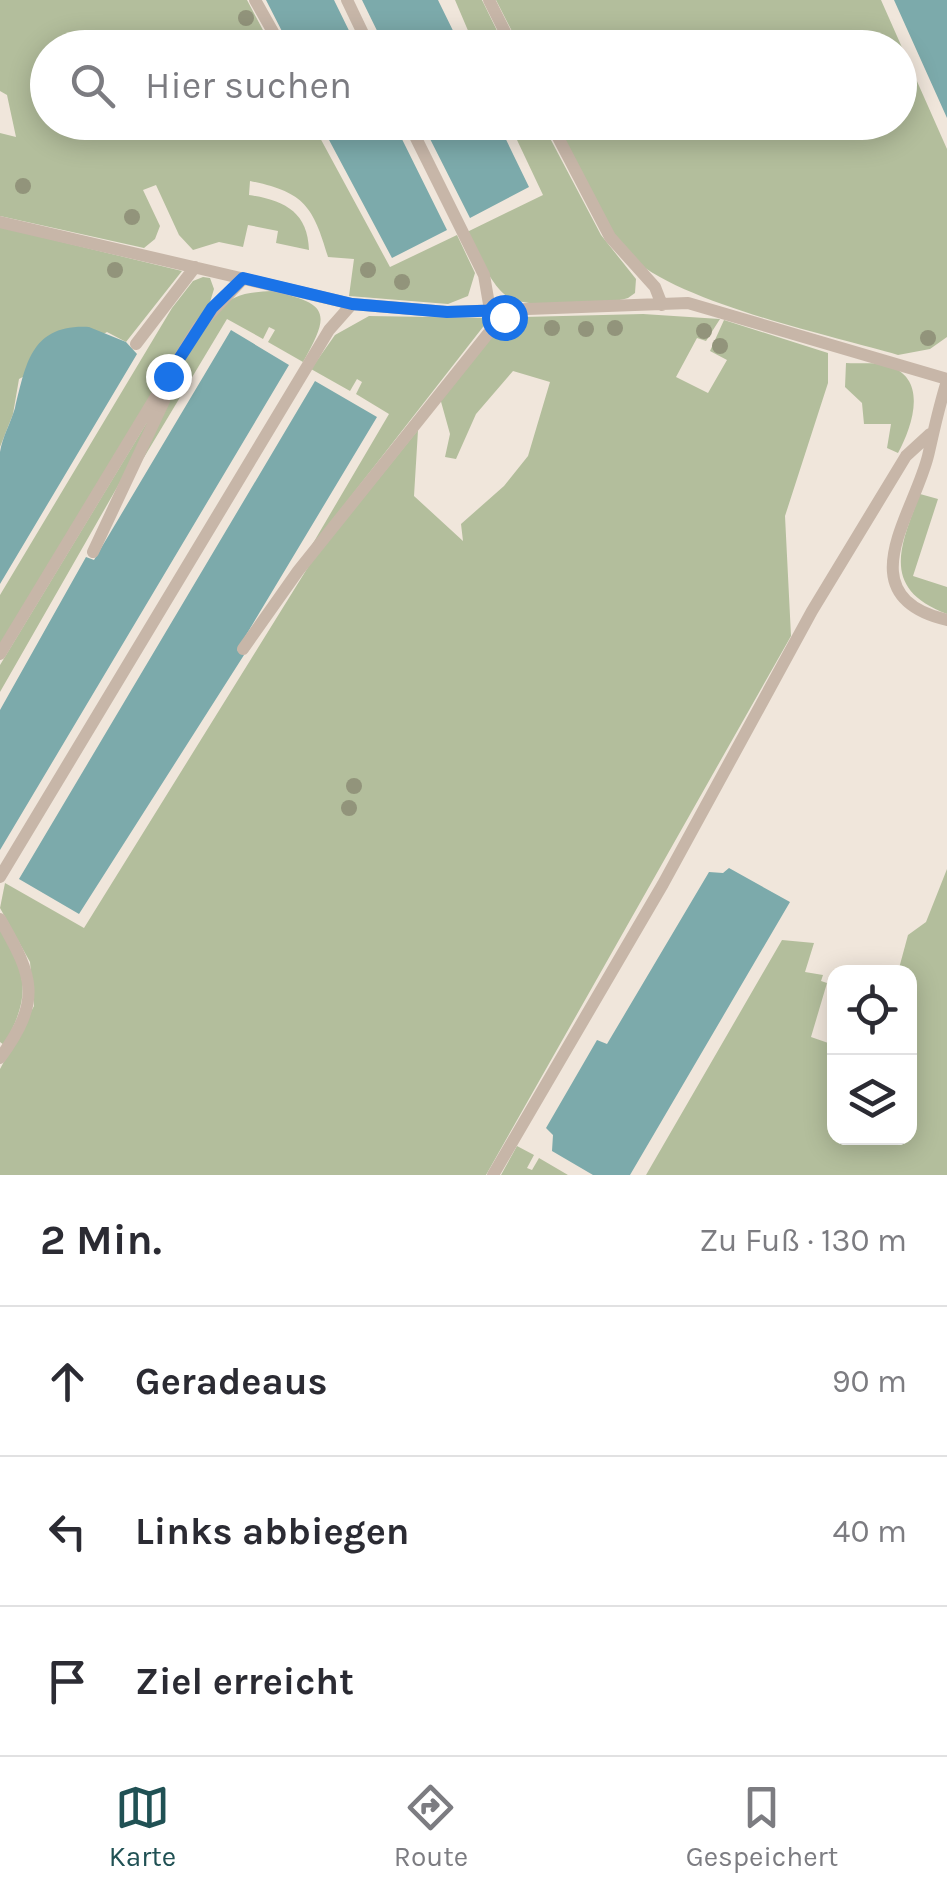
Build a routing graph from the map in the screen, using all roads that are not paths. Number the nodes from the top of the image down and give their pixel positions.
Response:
1 (255, 0) edge
2 (347, 0) edge
3 (489, 0) edge
4 (272, 30) edge
5 (361, 30) edge
6 (504, 30) edge
7 (417, 140) edge
8 (559, 140) edge
9 (0, 222) edge
10 (195, 267) junction
11 (243, 278) junction
12 (352, 304) junction
13 (662, 305) junction
14 (490, 310) junction
15 (507, 310) junction
16 (136, 344) dead end
17 (168, 376) junction
18 (947, 380) edge
19 (930, 434) junction
20 (93, 552) dead end
21 (947, 620) edge
22 (243, 649) dead end
23 (0, 654) edge
24 (0, 878) edge
25 (0, 919) edge
26 (0, 1058) edge
27 (493, 1175) edge

1 - 4 lane
2 - 5 lane
3 - 6 lane
7 - 14 lane
8 - 13 lane
9 - 10 lane
10 - 11 lane
10 - 16 lane
11 - 12 lane
11 - 17 lane
12 - 14 lane
12 - 24 lane
13 - 15 lane
13 - 18 lane
14 - 15 lane
15 - 22 lane
17 - 20 lane
17 - 23 lane
18 - 19 lane
19 - 21 lane
19 - 27 lane
25 - 26 lane

